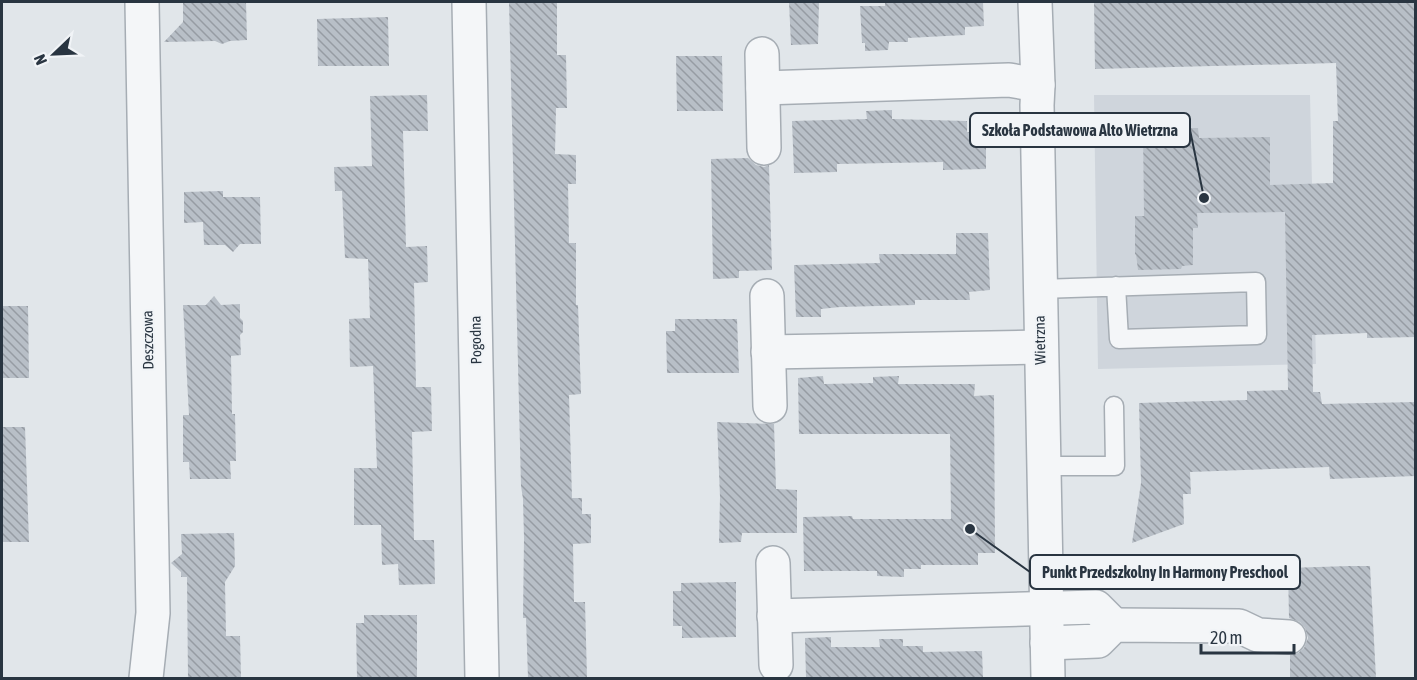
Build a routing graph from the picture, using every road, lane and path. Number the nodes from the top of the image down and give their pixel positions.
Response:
1 (142, 2) edge
2 (469, 2) edge
3 (1035, 2) edge
4 (762, 54) dead end
5 (1038, 85) junction
6 (763, 88) junction
7 (764, 147) dead end
8 (1116, 286) junction
9 (1040, 289) junction
10 (767, 296) dead end
11 (1041, 347) junction
12 (768, 352) junction
13 (770, 406) dead end
14 (1114, 406) dead end
15 (1043, 466) junction
16 (773, 563) dead end
17 (1046, 608) junction
18 (774, 616) junction
19 (1114, 625) junction
20 (1289, 637) dead end
21 (1047, 643) junction
22 (776, 665) dead end
23 (146, 678) edge
24 (482, 678) edge
25 (1048, 678) edge

1 - 23 street, Deszczowa
2 - 24 street, Pogodna
3 - 5 street, Wietrzna
4 - 6 street
5 - 6 street
5 - 9 street, Wietrzna
6 - 7 street
8 - 8 lane
8 - 9 lane
9 - 11 street, Wietrzna
10 - 12 street
11 - 12 street
11 - 15 street, Wietrzna
12 - 13 street
14 - 15 lane
15 - 17 street, Wietrzna
16 - 18 street
17 - 18 street
17 - 19 street
17 - 21 street, Wietrzna
18 - 22 street
19 - 20 street
19 - 21 street
21 - 25 street, Wietrzna

